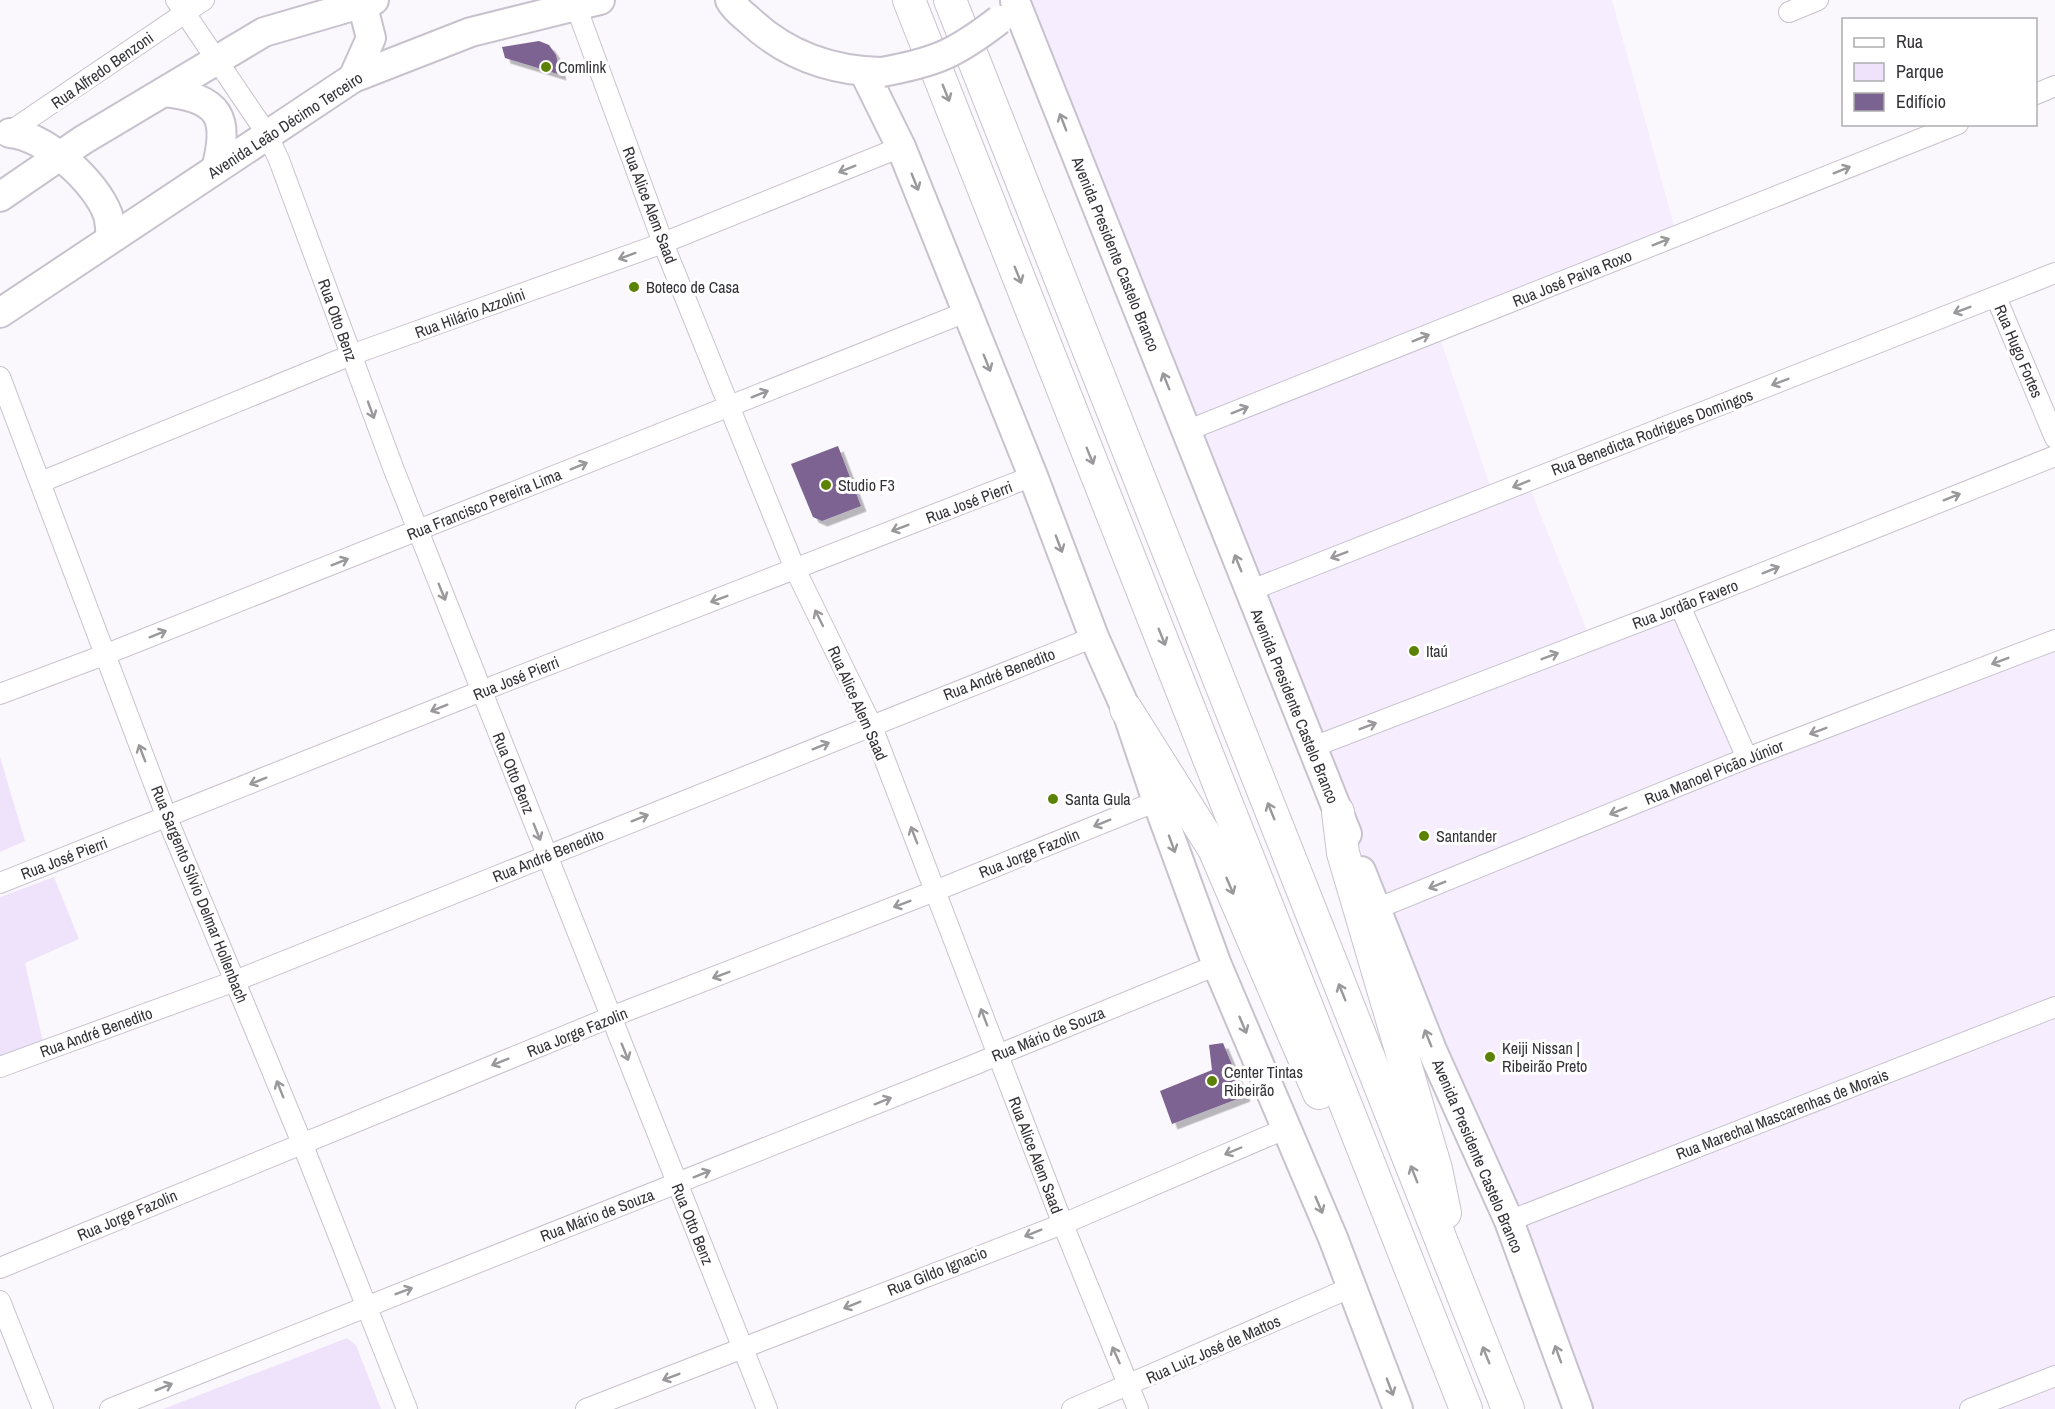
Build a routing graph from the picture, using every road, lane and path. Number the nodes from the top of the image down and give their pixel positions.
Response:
1 (204, 0) edge
2 (909, 0) edge
3 (950, 0) edge
4 (1818, 0) edge
5 (365, 1) edge
6 (581, 2) edge
7 (725, 2) edge
8 (180, 7) edge
9 (1010, 7) edge
10 (1789, 12) dead end
11 (218, 60) junction
12 (873, 72) junction
13 (353, 78) junction
14 (2055, 86) edge
15 (164, 92) junction
16 (2037, 94) edge
17 (1953, 126) edge
18 (267, 134) junction
19 (5, 136) edge
20 (901, 147) junction
21 (60, 156) junction
22 (216, 169) junction
23 (0, 197) edge
24 (111, 238) junction
25 (663, 243) junction
26 (2055, 273) edge
27 (1996, 297) junction
28 (966, 312) junction
29 (0, 313) edge
30 (351, 355) junction
31 (0, 377) edge
32 (730, 406) junction
33 (1186, 431) junction
34 (2055, 438) edge
35 (2055, 456) edge
36 (1033, 476) junction
37 (41, 482) junction
38 (417, 531) junction
39 (795, 569) junction
40 (1249, 591) junction
41 (1680, 606) junction
42 (1094, 637) junction
43 (2055, 640) edge
44 (104, 655) junction
45 (481, 691) junction
46 (0, 694) edge
47 (1126, 709) junction
48 (871, 724) junction
49 (1313, 747) junction
50 (1747, 758) junction
51 (1157, 801) junction
52 (1338, 812) junction
53 (167, 818) junction
54 (546, 855) junction
55 (0, 883) edge
56 (935, 891) junction
57 (1376, 909) junction
58 (1218, 965) junction
59 (236, 981) junction
60 (2055, 1007) edge
61 (611, 1017) junction
62 (998, 1054) junction
63 (0, 1067) edge
64 (1287, 1128) junction
65 (302, 1143) junction
66 (677, 1184) junction
67 (1509, 1221) junction
68 (1062, 1222) junction
69 (0, 1268) edge
70 (1352, 1287) junction
71 (1463, 1296) junction
72 (0, 1301) edge
73 (367, 1306) junction
74 (743, 1349) junction
75 (1443, 1350) junction
76 (2055, 1376) edge
77 (1131, 1386) junction
78 (43, 1409) edge
79 (110, 1409) edge
80 (407, 1409) edge
81 (586, 1409) edge
82 (767, 1409) edge
83 (1072, 1409) edge
84 (1138, 1409) edge
85 (1398, 1409) edge
86 (1466, 1409) edge
87 (1508, 1409) edge
88 (1578, 1409) edge
89 (1970, 1409) edge

1 - 8 street, Rua Alfredo Benzoni
2 -> 75 main road
71 -> 3 main road
4 - 10 street
5 - 11 main road
5 - 13 main road
6 - 13 main road, Avenida Leão Décimo Terceiro
6 - 25 street, Rua Alice Alem Saad
7 - 12 main road
8 - 11 street, Rua Otto Benz
8 - 19 street, Rua Alfredo Benzoni
9 - 12 main road, bridge
33 -> 9 main road, Avenida Presidente Castelo Branco
11 - 15 main road
11 - 18 street, Rua Otto Benz
12 - 20 main road
13 - 18 main road, Avenida Leão Décimo Terceiro
14 - 16 street
15 - 21 main road
15 - 22 main road
33 -> 17 street, Rua José Paiva Roxo
18 - 22 main road, Avenida Leão Décimo Terceiro
18 - 30 street, Rua Otto Benz
19 - 21 main road
20 -> 25 street, Rua Hilário Azzolini
20 -> 28 main road
21 - 23 main road
21 - 24 main road
22 - 24 main road, Avenida Leão Décimo Terceiro
24 - 29 main road, Avenida Leão Décimo Terceiro
25 -> 30 street, Rua Hilário Azzolini
25 - 32 street, Rua Alice Alem Saad
26 - 27 street, Rua Benedicta Rodrigues Domingos
27 - 34 street, Rua Hugo Fortes
27 -> 40 street, Rua Benedicta Rodrigues Domingos
32 -> 28 street, Rua Francisco Pereira Lima
28 -> 36 main road
30 - 37 street, Rua Hilário Azzolini
30 -> 38 street, Rua Otto Benz
31 - 37 street, Rua Sargento Sílvio Delmar Hollenbach
38 -> 32 street, Rua Francisco Pereira Lima
32 - 39 street, Rua Alice Alem Saad
40 -> 33 main road, Avenida Presidente Castelo Branco
41 -> 35 street, Rua Jordão Favero
36 -> 39 street, Rua José Pierri
36 -> 42 main road
37 - 44 street, Rua Sargento Sílvio Delmar Hollenbach
44 -> 38 street, Rua Francisco Pereira Lima
38 -> 45 street, Rua Otto Benz
39 -> 45 street, Rua José Pierri
48 -> 39 street, Rua Alice Alem Saad
40 - 49 main road, Avenida Presidente Castelo Branco
49 -> 41 street, Rua Jordão Favero
41 - 50 street
42 - 47 main road
42 - 48 street, Rua André Benedito
43 -> 50 street, Rua Manoel Picão Júnior
44 - 46 street, Rua Francisco Pereira Lima
53 -> 44 street, Rua Sargento Sílvio Delmar Hollenbach
45 -> 53 street, Rua José Pierri
45 -> 54 street, Rua Otto Benz
47 - 51 main road
47 -> 75 main road
54 -> 48 street, Rua André Benedito
56 -> 48 street, Rua Alice Alem Saad
49 - 52 main road, Avenida Presidente Castelo Branco
50 -> 57 street, Rua Manoel Picão Júnior
51 -> 56 street, Rua Jorge Fazolin
51 -> 58 main road
52 - 57 main road, Avenida Presidente Castelo Branco
52 - 71 main road
53 - 55 street, Rua José Pierri
53 - 59 street, Rua Sargento Sílvio Delmar Hollenbach
54 - 59 street, Rua André Benedito
54 - 61 street, Rua Otto Benz
56 -> 61 street, Rua Jorge Fazolin
62 -> 56 street, Rua Alice Alem Saad
67 -> 57 main road, Avenida Presidente Castelo Branco
58 - 62 street, Rua Mário de Souza
58 -> 64 main road
59 - 63 street, Rua André Benedito
65 -> 59 street, Rua Sargento Sílvio Delmar Hollenbach
60 - 67 street, Rua Marechal Mascarenhas de Morais
61 -> 65 street, Rua Jorge Fazolin
61 -> 66 street, Rua Otto Benz
66 -> 62 street, Rua Mário de Souza
62 - 68 street, Rua Alice Alem Saad
64 -> 68 street, Rua Gildo Ignacio
64 -> 70 main road
65 - 69 street, Rua Jorge Fazolin
65 - 73 street, Rua Sargento Sílvio Delmar Hollenbach
73 -> 66 street, Rua Mário de Souza
66 - 74 street, Rua Otto Benz
88 -> 67 main road, Avenida Presidente Castelo Branco
68 -> 74 street, Rua Gildo Ignacio
77 -> 68 street, Rua Alice Alem Saad
70 - 77 street, Rua Luiz José de Mattos
70 -> 85 main road
87 -> 71 main road
72 - 78 street
79 -> 73 street, Rua Mário de Souza
73 - 80 street, Rua Sargento Sílvio Delmar Hollenbach
74 -> 81 street, Rua Gildo Ignacio
74 - 82 street, Rua Otto Benz
75 - 86 main road
76 - 89 street
77 - 83 street, Rua Luiz José de Mattos
77 - 84 street, Rua Alice Alem Saad

